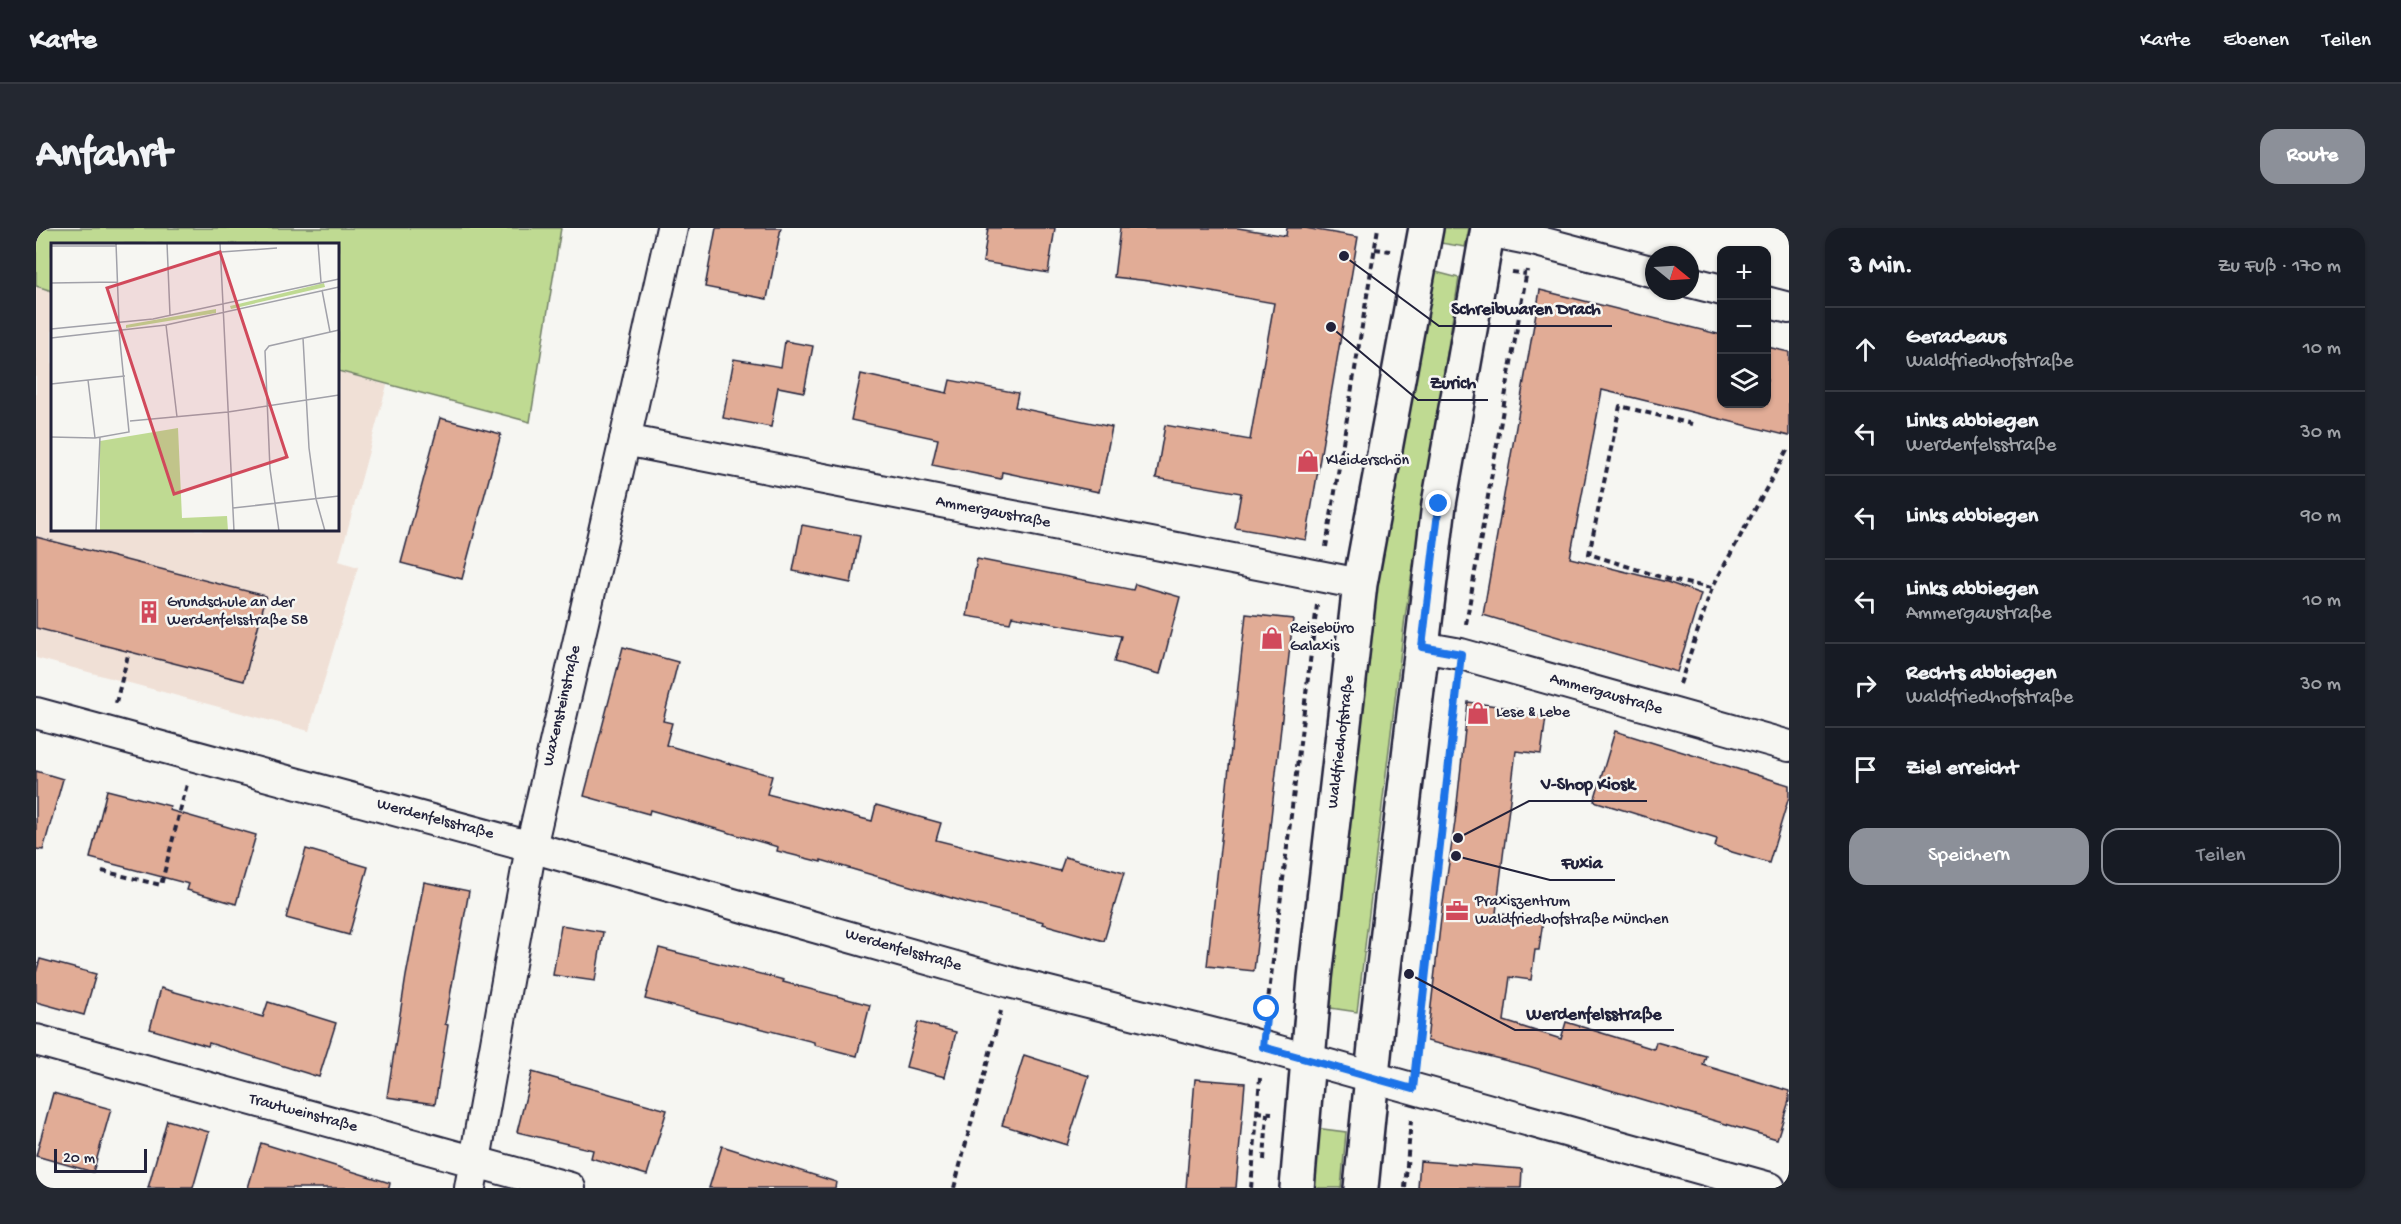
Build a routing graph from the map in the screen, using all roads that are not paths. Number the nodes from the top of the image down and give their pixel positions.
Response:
1 (672, 228) edge
2 (1426, 228) edge
3 (1488, 229) edge
4 (1645, 270) edge
5 (1699, 284) edge
6 (1717, 289) edge
7 (1771, 303) edge
8 (1789, 308) edge
9 (626, 440) junction
10 (1360, 584) junction
11 (1422, 647) junction
12 (36, 713) edge
13 (1789, 746) edge
14 (531, 847) junction
15 (36, 1040) edge
16 (1307, 1059) junction
17 (1372, 1077) junction
18 (472, 1175) edge
19 (570, 1188) edge
20 (1297, 1188) edge
21 (1361, 1188) edge
22 (1770, 1188) edge

1 - 9 street, Waxensteinstraße
2 - 10 main road, Waldfriedhofstraße
3 - 4 street
3 - 11 main road
5 - 6 street
7 - 8 street
9 - 10 street, Ammergaustraße
9 - 14 street, Waxensteinstraße
10 - 16 main road, Waldfriedhofstraße
11 - 13 street, Ammergaustraße
11 - 17 main road
12 - 14 street, Werdenfelsstraße
14 - 16 street, Werdenfelsstraße
14 - 18 street, Waxensteinstraße
15 - 18 street, Trautweinstraße
16 - 17 street, Werdenfelsstraße
16 - 20 main road, Waldfriedhofstraße
17 - 21 main road
17 - 22 street, Werdenfelsstraße
18 - 19 street, Trautweinstraße

